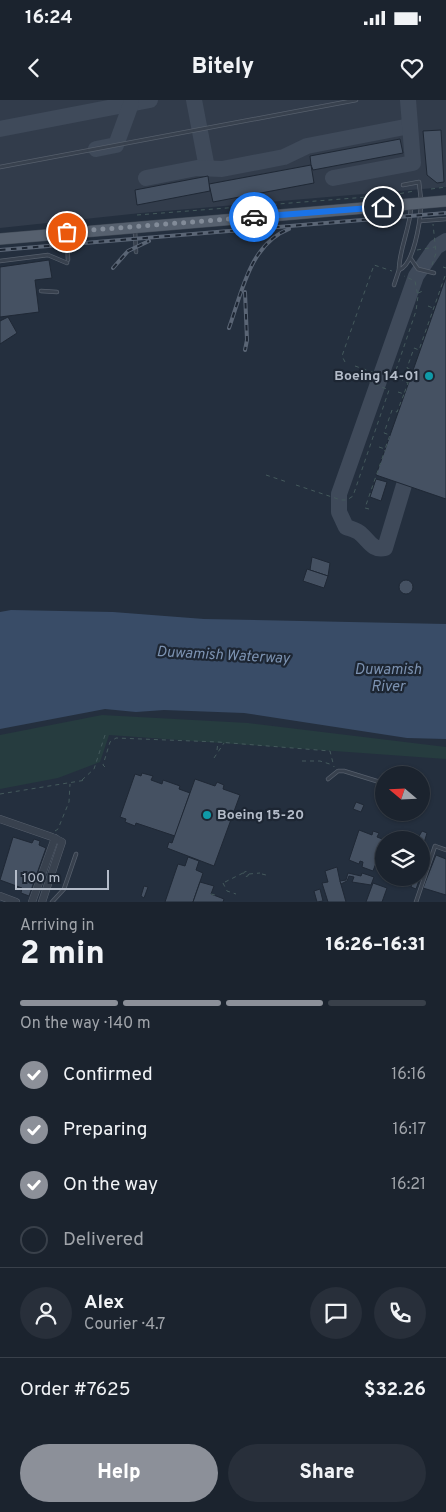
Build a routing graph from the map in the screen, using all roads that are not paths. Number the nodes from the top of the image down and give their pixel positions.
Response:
1 (356, 100) edge
2 (0, 167) edge
3 (403, 184) dead end
4 (446, 201) edge
5 (416, 204) junction
6 (446, 220) edge
7 (420, 221) junction
8 (135, 228) junction
9 (67, 232) junction
10 (0, 239) edge
11 (136, 252) dead end
12 (411, 259) junction
13 (0, 261) edge
14 (399, 270) junction
15 (434, 274) dead end
16 (394, 285) dead end
17 (41, 291) dead end
18 (57, 292) dead end
19 (328, 780) dead end
20 (375, 781) edge
21 (0, 819) edge
22 (55, 835) junction
23 (446, 850) edge
24 (76, 854) dead end
25 (0, 896) edge
26 (416, 901) edge
27 (16, 902) edge
28 (32, 902) edge
29 (42, 902) edge
30 (52, 902) edge
31 (421, 902) edge

1 - 2 lane
3 - 5 lane
4 - 5 main road
5 - 7 lane
5 - 8 main road
5 - 14 lane
6 - 7 lane
7 - 12 lane
8 - 9 main road
8 - 11 lane
9 - 10 main road
9 - 13 lane
12 - 14 lane
12 - 15 lane
14 - 16 lane
17 - 18 lane
19 - 20 lane
21 - 22 street
22 - 28 street
22 - 29 street
23 - 26 lane
24 - 30 lane
25 - 27 street
26 - 31 lane

